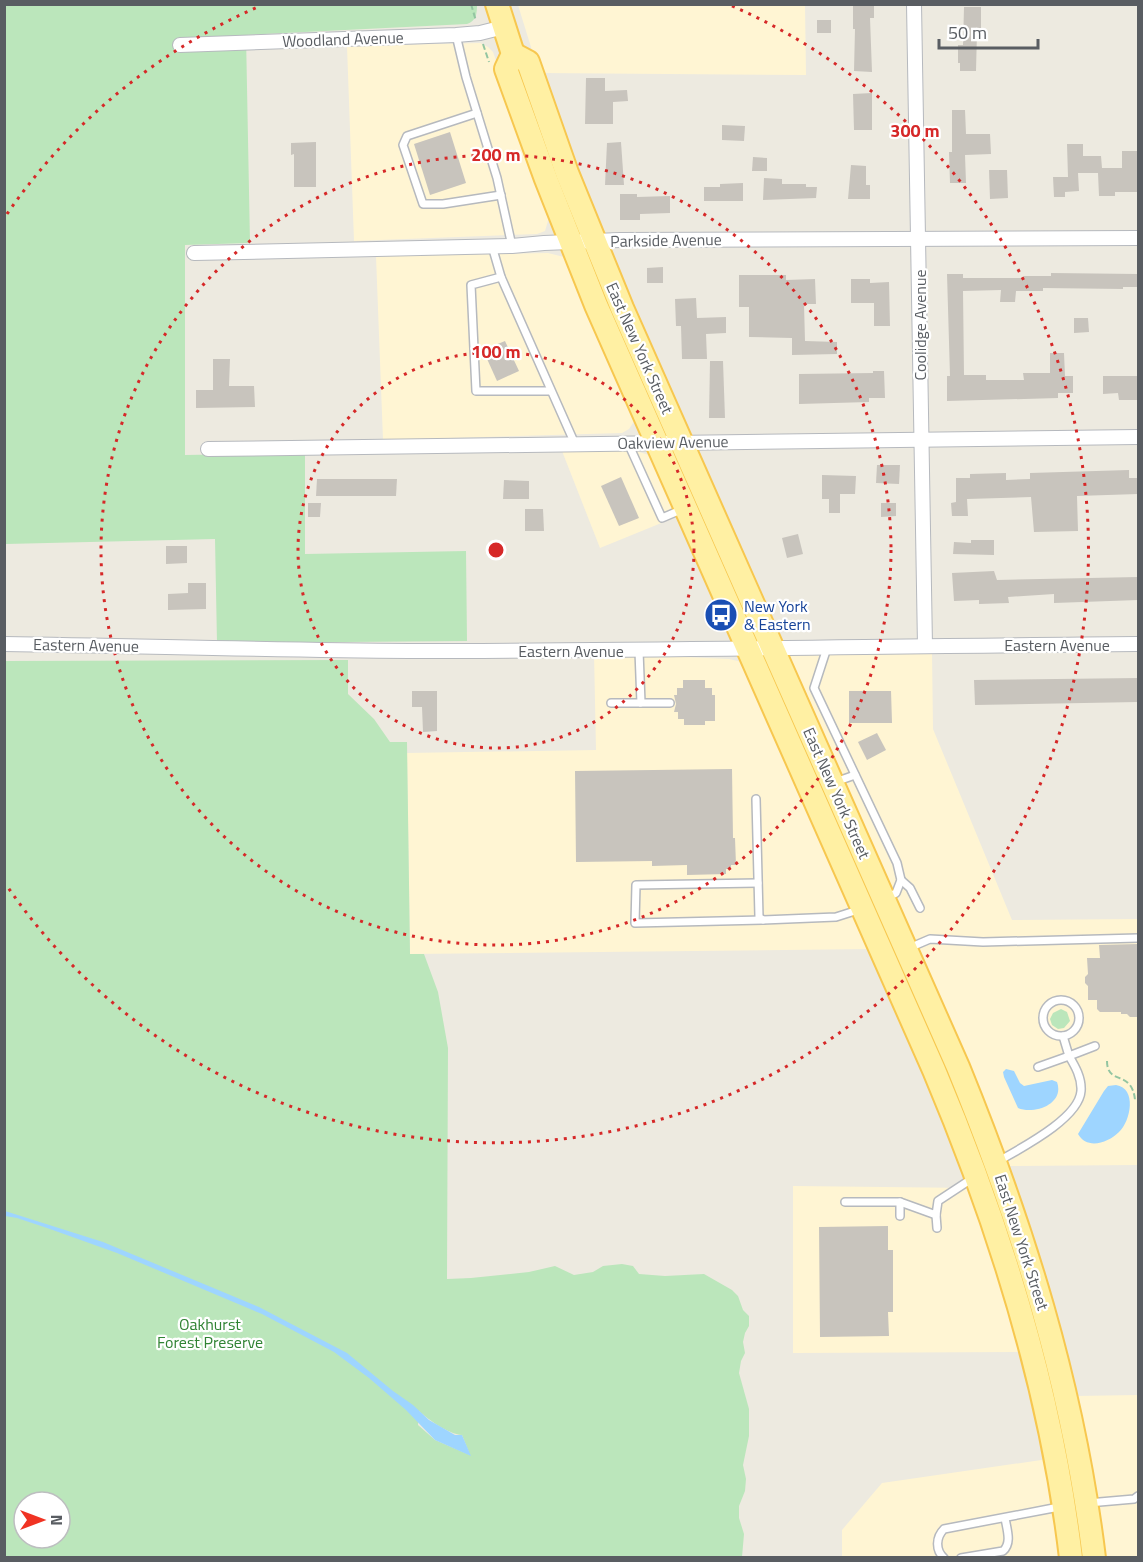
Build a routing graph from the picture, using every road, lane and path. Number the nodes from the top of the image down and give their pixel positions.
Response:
1 (471, 4) edge
2 (497, 4) edge
3 (914, 4) edge
4 (475, 18) dead end
5 (504, 27) junction
6 (456, 35) junction
7 (180, 45) dead end
8 (513, 54) junction
9 (477, 113) junction
10 (501, 195) junction
11 (919, 238) junction
12 (1138, 238) edge
13 (594, 241) junction
14 (570, 242) junction
15 (492, 246) junction
16 (513, 246) junction
17 (194, 253) dead end
18 (501, 277) junction
19 (550, 391) junction
20 (1138, 437) edge
21 (920, 440) junction
22 (656, 442) junction
23 (682, 442) junction
24 (628, 443) junction
25 (575, 444) junction
26 (208, 449) dead end
27 (685, 508) junction
28 (4, 644) edge
29 (1138, 644) edge
30 (925, 646) junction
31 (827, 647) junction
32 (747, 648) junction
33 (772, 648) junction
34 (639, 651) junction
35 (611, 703) dead end
36 (641, 703) junction
37 (670, 703) dead end
38 (814, 717) junction
39 (855, 775) junction
40 (832, 783) junction
41 (756, 800) dead end
42 (901, 880) junction
43 (758, 883) junction
44 (884, 899) junction
45 (862, 908) junction
46 (920, 908) dead end
47 (763, 920) junction
48 (1138, 938) edge
49 (905, 950) junction
50 (1063, 1036) junction
51 (1095, 1046) dead end
52 (1069, 1056) junction
53 (1107, 1061) dead end
54 (1038, 1067) dead end
55 (1135, 1100) dead end
56 (996, 1163) junction
57 (976, 1175) junction
58 (845, 1202) dead end
59 (900, 1202) junction
60 (936, 1215) junction
61 (900, 1216) dead end
62 (937, 1228) dead end
63 (1138, 1496) edge
64 (1086, 1503) junction
65 (1064, 1506) junction
66 (1005, 1518) junction
67 (945, 1557) edge
68 (961, 1557) edge
69 (1071, 1557) edge
70 (1094, 1557) edge

1 - 4 path
2 - 5 main road, East New York Street
3 - 11 street, Coolidge Avenue
5 - 6 street, Woodland Avenue
5 - 8 main road, East New York Street
6 - 7 street, Woodland Avenue
6 - 9 lane
8 - 13 main road, East New York Street
8 - 14 main road, East New York Street
9 - 10 lane
9 - 10 lane
10 - 16 lane
11 - 12 street, Parkside Avenue
11 - 13 street, Parkside Avenue
11 - 21 street, Coolidge Avenue
13 - 14 street, Parkside Avenue
13 - 23 main road, East New York Street
14 - 16 street, Parkside Avenue
14 - 22 main road, East New York Street
15 - 16 street, Parkside Avenue
15 - 17 street, Parkside Avenue
15 - 18 lane
18 - 19 lane
18 - 19 lane
19 - 25 lane
20 - 21 street, Oakview Avenue
21 - 23 street, Oakview Avenue
21 - 30 street, Coolidge Avenue
22 - 23 street, Oakview Avenue
22 - 24 street, Oakview Avenue
22 - 27 main road, East New York Street
23 - 33 main road, East New York Street
24 - 25 street, Oakview Avenue
24 - 27 lane
25 - 26 street, Oakview Avenue
27 - 32 main road, East New York Street
28 - 34 street, Eastern Avenue
29 - 30 street, Eastern Avenue
30 - 31 street, Eastern Avenue
31 - 33 street, Eastern Avenue
31 - 38 lane
32 - 33 street, Eastern Avenue
32 - 34 street, Eastern Avenue
32 - 45 main road, East New York Street
33 - 38 main road, East New York Street
34 - 36 lane
35 - 36 lane
36 - 37 lane
38 - 39 lane
38 - 40 main road, East New York Street
39 - 40 lane
39 - 42 lane
40 - 44 main road, East New York Street
41 - 43 lane
42 - 44 lane
42 - 46 lane
43 - 47 lane
43 - 47 lane
44 - 45 lane
44 - 49 main road, East New York Street
45 - 47 lane
45 - 57 main road, East New York Street
48 - 49 lane
49 - 56 main road, East New York Street
50 - 50 lane
50 - 52 lane
51 - 52 lane
52 - 54 lane
52 - 56 lane
53 - 55 path
56 - 57 lane
56 - 64 main road, East New York Street
57 - 60 lane
57 - 65 main road, East New York Street
58 - 59 lane
59 - 60 lane
59 - 61 lane
60 - 62 lane
63 - 64 lane
64 - 65 lane
64 - 70 main road, East New York Street
65 - 66 lane
65 - 69 main road, East New York Street
66 - 67 lane
66 - 68 lane

